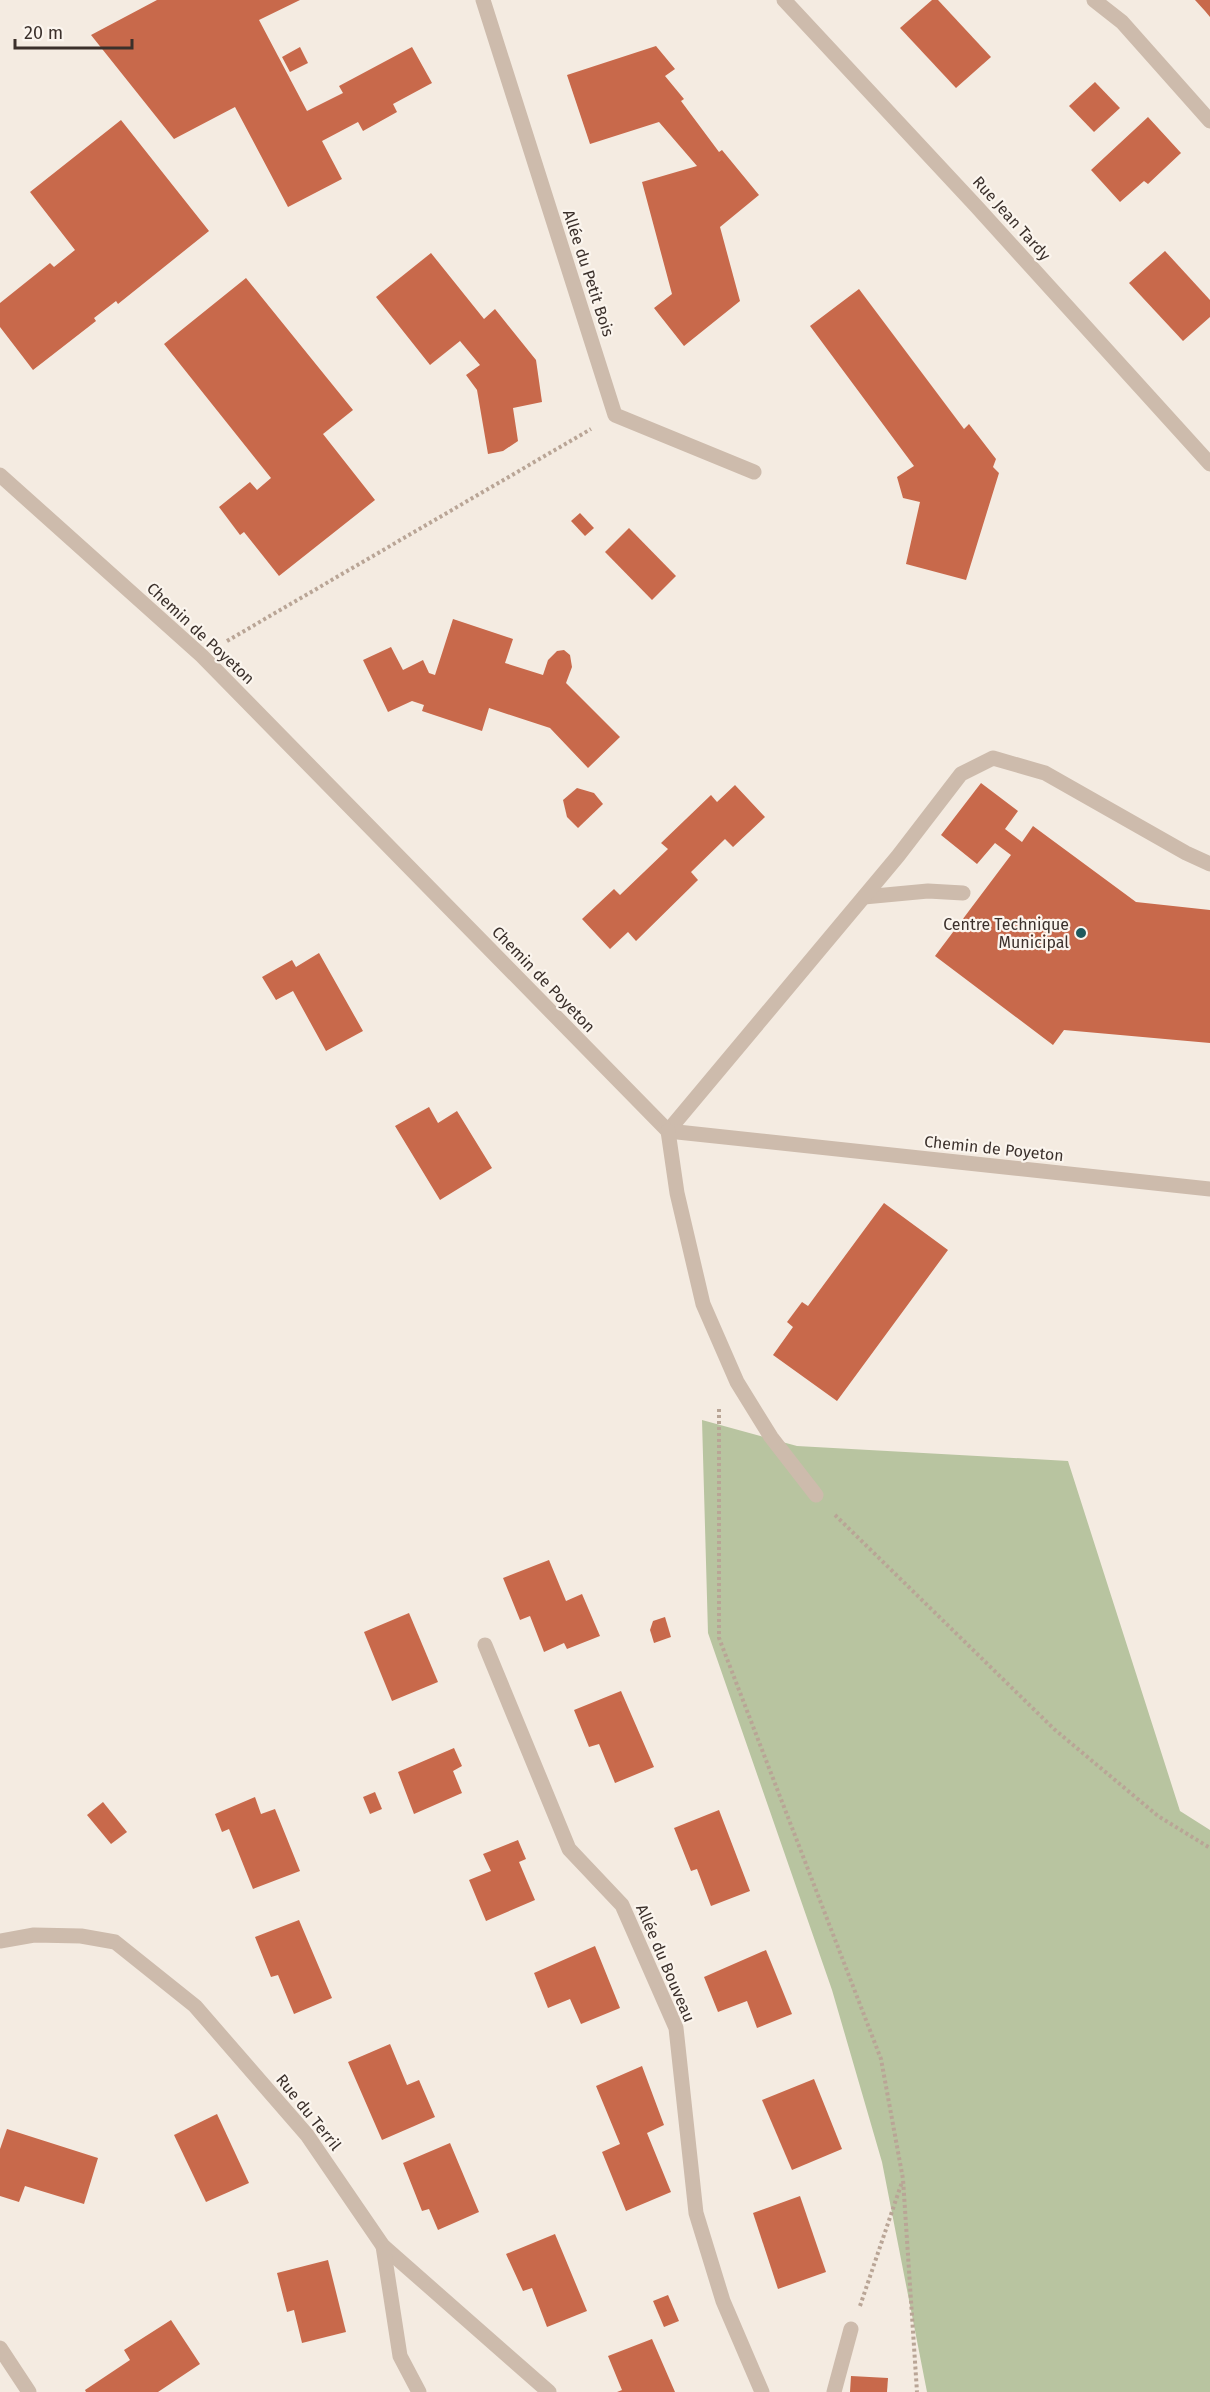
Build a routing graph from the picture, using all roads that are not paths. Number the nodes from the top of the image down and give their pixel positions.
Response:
1 (483, 0) edge
2 (784, 0) edge
3 (1094, 0) edge
4 (1210, 121) edge
5 (1210, 464) edge
6 (754, 472) dead end
7 (0, 475) edge
8 (1210, 864) edge
9 (963, 893) dead end
10 (864, 897) junction
11 (668, 1131) junction
12 (1210, 1189) edge
13 (816, 1495) road end
14 (485, 1645) dead end
15 (0, 1941) edge
16 (383, 2246) junction
17 (851, 2329) road end
18 (0, 2348) edge
19 (28, 2392) edge
20 (419, 2392) edge
21 (549, 2392) edge
22 (762, 2392) edge
23 (834, 2392) edge

1 - 6 street, Allée du Petit Bois
2 - 5 street, Rue Jean Tardy
3 - 4 street
7 - 11 street, Chemin de Poyeton
8 - 10 street
9 - 10 street
10 - 11 street
11 - 12 street, Chemin de Poyeton
11 - 13 street
14 - 22 street, Allée du Bouveau
15 - 16 street, Rue du Terril
16 - 20 street
16 - 21 street, Rue du Terril
17 - 23 street
18 - 19 street

